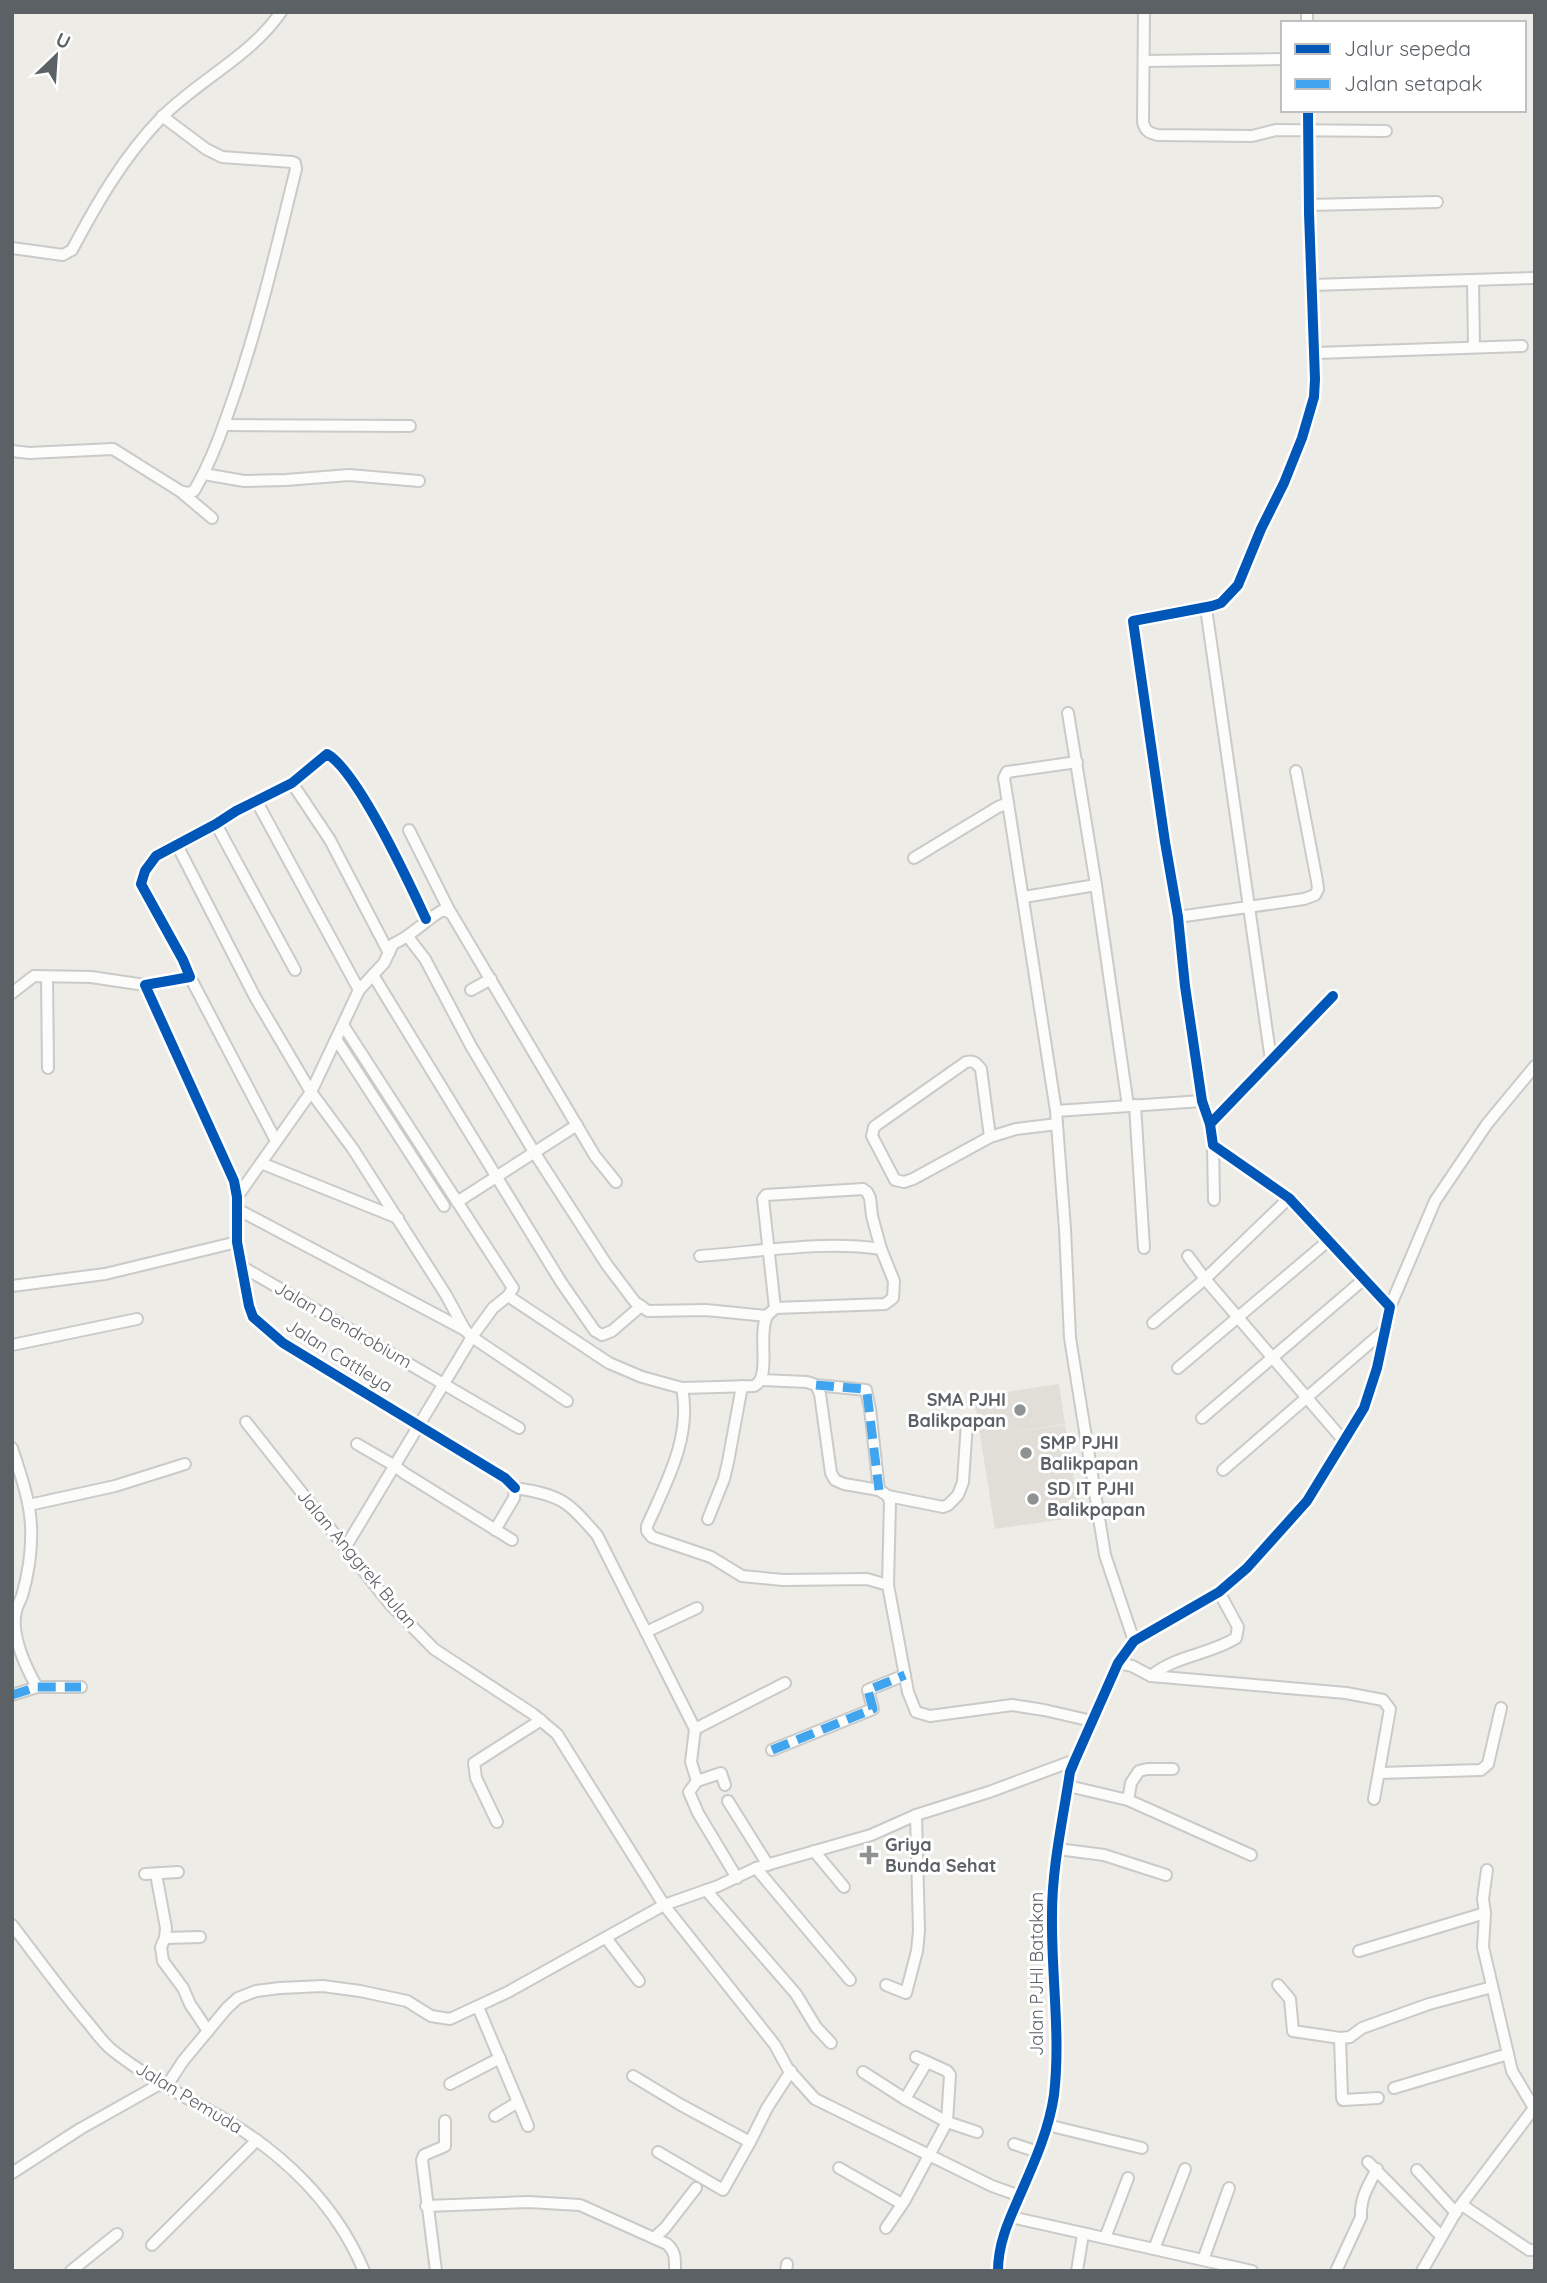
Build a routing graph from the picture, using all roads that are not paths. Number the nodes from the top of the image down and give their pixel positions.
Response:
1 (281, 12) edge
2 (1144, 12) edge
3 (1281, 59) edge
4 (1144, 61) junction
5 (1308, 112) edge
6 (162, 116) junction
7 (1308, 130) junction
8 (1386, 131) dead end
9 (1437, 202) dead end
10 (1309, 205) junction
11 (12, 248) edge
12 (1535, 278) edge
13 (1473, 280) junction
14 (1312, 285) junction
15 (1522, 346) dead end
16 (1474, 347) junction
17 (1315, 353) junction
18 (224, 425) junction
19 (410, 426) dead end
20 (12, 451) edge
21 (204, 474) junction
22 (419, 481) dead end
23 (180, 491) junction
24 (212, 517) dead end
25 (1206, 608) junction
26 (1068, 713) dead end
27 (1077, 762) junction
28 (1296, 771) dead end
29 (292, 783) junction
30 (257, 802) junction
31 (1008, 803) junction
32 (216, 824) junction
33 (409, 830) dead end
34 (177, 845) junction
35 (914, 858) dead end
36 (1096, 885) junction
37 (1024, 897) junction
38 (1250, 906) junction
39 (450, 912) junction
40 (1178, 917) junction
41 (426, 919) junction
42 (408, 937) junction
43 (389, 953) junction
44 (295, 970) dead end
45 (373, 975) junction
46 (47, 976) junction
47 (190, 977) junction
48 (491, 979) junction
49 (145, 985) junction
50 (471, 989) dead end
51 (359, 990) junction
52 (12, 993) edge
53 (1333, 996) dead end
54 (343, 1025) junction
55 (336, 1039) junction
56 (1271, 1060) junction
57 (1535, 1066) edge
58 (48, 1068) dead end
59 (311, 1092) junction
60 (1202, 1101) junction
61 (1132, 1105) junction
62 (1056, 1111) junction
63 (1057, 1124) junction
64 (1210, 1124) junction
65 (577, 1125) junction
66 (990, 1137) junction
67 (276, 1141) junction
68 (1213, 1145) junction
69 (534, 1152) junction
70 (261, 1163) junction
71 (496, 1177) junction
72 (616, 1182) dead end
73 (1289, 1199) junction
74 (1214, 1200) dead end
75 (457, 1202) junction
76 (237, 1203) junction
77 (444, 1206) dead end
78 (398, 1218) junction
79 (1328, 1241) junction
80 (237, 1242) junction
81 (1144, 1248) dead end
82 (881, 1249) junction
83 (769, 1251) junction
84 (700, 1256) dead end
85 (1188, 1256) dead end
86 (242, 1266) junction
87 (1205, 1279) junction
88 (1363, 1280) junction
89 (12, 1286) edge
90 (508, 1296) junction
91 (640, 1306) junction
92 (1390, 1307) junction
93 (771, 1312) junction
94 (1238, 1318) junction
95 (137, 1319) dead end
96 (1153, 1322) dead end
97 (1386, 1328) junction
98 (469, 1333) junction
99 (12, 1345) edge
100 (1272, 1358) junction
101 (1178, 1368) dead end
102 (761, 1380) junction
103 (445, 1383) junction
104 (816, 1385) junction
105 (742, 1387) junction
106 (682, 1388) junction
107 (1307, 1398) junction
108 (567, 1401) dead end
109 (1202, 1418) dead end
110 (246, 1422) dead end
111 (967, 1423) dead end
112 (420, 1425) junction
113 (519, 1428) dead end
114 (1344, 1441) junction
115 (357, 1444) dead end
116 (12, 1448) edge
117 (185, 1464) dead end
118 (395, 1466) junction
119 (1223, 1470) dead end
120 (515, 1488) junction
121 (883, 1493) junction
122 (29, 1505) junction
123 (708, 1519) dead end
124 (495, 1530) junction
125 (512, 1540) dead end
126 (345, 1548) junction
127 (888, 1585) junction
128 (1219, 1592) junction
129 (697, 1608) dead end
130 (646, 1632) junction
131 (1134, 1642) junction
132 (1118, 1663) junction
133 (905, 1675) junction
134 (1152, 1676) junction
135 (785, 1682) dead end
136 (37, 1687) junction
137 (81, 1687) dead end
138 (12, 1695) edge
139 (1501, 1708) dead end
140 (541, 1720) junction
141 (1092, 1721) junction
142 (695, 1729) junction
143 (772, 1750) dead end
144 (1075, 1760) junction
145 (1173, 1769) dead end
146 (1379, 1773) junction
147 (697, 1782) junction
148 (725, 1785) dead end
149 (1068, 1786) junction
150 (1374, 1799) dead end
151 (1128, 1800) junction
152 (728, 1801) dead end
153 (916, 1815) junction
154 (497, 1822) dead end
155 (1058, 1849) junction
156 (814, 1851) junction
157 (1251, 1855) dead end
158 (768, 1864) junction
159 (757, 1868) junction
160 (1487, 1870) dead end
161 (178, 1872) dead end
162 (1166, 1875) dead end
163 (737, 1878) junction
164 (844, 1887) dead end
165 (706, 1890) junction
166 (664, 1905) junction
167 (1485, 1913) junction
168 (12, 1925) edge
169 (200, 1937) dead end
170 (165, 1938) junction
171 (606, 1938) junction
172 (1359, 1951) dead end
173 (850, 1980) dead end
174 (639, 1981) dead end
175 (886, 1985) dead end
176 (1278, 1985) dead end
177 (1492, 1987) junction
178 (478, 2007) junction
179 (208, 2031) junction
180 (1340, 2038) junction
181 (831, 2043) dead end
182 (1508, 2054) junction
183 (916, 2057) dead end
184 (500, 2058) junction
185 (928, 2062) junction
186 (791, 2071) junction
187 (863, 2073) dead end
188 (632, 2076) dead end
189 (450, 2084) dead end
190 (163, 2086) junction
191 (1394, 2088) dead end
192 (1378, 2098) dead end
193 (905, 2099) junction
194 (518, 2102) junction
195 (1534, 2107) edge
196 (495, 2116) dead end
197 (445, 2121) dead end
198 (947, 2122) junction
199 (1047, 2125) junction
200 (528, 2126) dead end
201 (977, 2132) dead end
202 (257, 2140) junction
203 (750, 2142) junction
204 (1014, 2144) dead end
205 (1142, 2148) dead end
206 (657, 2152) dead end
207 (1038, 2152) junction
208 (929, 2155) junction
209 (839, 2168) dead end
210 (1185, 2169) dead end
211 (1417, 2171) dead end
212 (12, 2173) edge
213 (1128, 2178) dead end
214 (696, 2188) dead end
215 (1229, 2188) dead end
216 (1020, 2196) junction
217 (902, 2204) junction
218 (426, 2206) junction
219 (1459, 2209) junction
220 (1011, 2217) junction
221 (886, 2228) dead end
222 (117, 2234) dead end
223 (1083, 2234) junction
224 (1441, 2236) junction
225 (654, 2238) junction
226 (1105, 2238) junction
227 (152, 2245) dead end
228 (1154, 2249) junction
229 (1535, 2250) edge
230 (1203, 2260) junction
231 (71, 2271) edge
232 (363, 2271) edge
233 (436, 2271) edge
234 (675, 2271) edge
235 (998, 2271) edge
236 (1077, 2271) edge
237 (1252, 2271) edge
238 (1336, 2271) edge
239 (1422, 2271) edge

1 - 6 street
2 - 4 street
3 - 4 street
4 - 7 street
5 - 7 street
6 - 11 street
6 - 18 street
7 - 8 street
7 - 10 street
9 - 10 street
10 - 14 street
12 - 13 street
13 - 14 street
13 - 16 street
14 - 17 street
15 - 16 street
16 - 17 street
17 - 25 street
18 - 19 street
18 - 21 street
20 - 23 street
21 - 22 street
21 - 23 street
23 - 24 street
25 - 38 street
25 - 40 street
26 - 27 street
27 - 31 street
27 - 36 street
28 - 38 street
29 - 30 street
29 - 41 street
29 - 43 street
30 - 32 street
30 - 51 street
31 - 35 street
31 - 37 street
32 - 34 street
32 - 44 street
33 - 39 street
34 - 47 street
34 - 59 street
36 - 37 street
36 - 61 street
37 - 62 street
38 - 40 street
38 - 56 street
39 - 41 street
39 - 48 street
40 - 60 street
41 - 42 street
42 - 43 street
42 - 69 street
43 - 45 street
45 - 51 street
45 - 71 street
46 - 49 street
46 - 52 street
46 - 58 street
47 - 49 street
47 - 67 street
48 - 50 street
48 - 65 street
49 - 76 street
51 - 54 street
53 - 56 street
54 - 55 street
54 - 75 street
55 - 59 street
55 - 77 street
56 - 64 street
57 - 92 street
59 - 67 street
59 - 78 street
60 - 61 street
60 - 64 street
61 - 62 street
61 - 81 street
62 - 63 street
63 - 66 street
63 - 131 street
64 - 68 street
65 - 69 street
65 - 72 street
66 - 66 street
67 - 70 street
68 - 73 street
68 - 74 street
69 - 71 street
69 - 91 street
70 - 76 street
70 - 78 street
71 - 75 street
71 - 91 street
73 - 79 street
73 - 87 street
75 - 90 street
76 - 80 street
76 - 98 street
78 - 98 street
79 - 88 street
79 - 94 street
80 - 86 street
80 - 89 street
82 - 83 street
82 - 83 street
82 - 93 street
83 - 84 street
83 - 93 street
85 - 87 street
86 - 103 street, Jalan Dendrobium
86 - 112 street, Jalan Cattleya
87 - 94 street
87 - 96 street
88 - 92 street
88 - 100 street
90 - 98 street
90 - 106 street
91 - 93 street
92 - 97 street
93 - 102 street
94 - 100 street
94 - 101 street
95 - 99 street
97 - 107 street
97 - 114 street
98 - 103 street
98 - 108 street
100 - 107 street
100 - 109 street
102 - 104 street
102 - 105 street
103 - 112 street
103 - 113 street, Jalan Dendrobium
104 - 121 street
104 - 121 street
105 - 106 street
105 - 123 street
106 - 127 street
107 - 114 street
107 - 119 street
110 - 126 street, Jalan Anggrek Bulan
111 - 121 street
112 - 118 street
112 - 120 street, Jalan Cattleya
114 - 128 street
115 - 118 street
116 - 122 street
117 - 122 street
118 - 124 street
118 - 126 street
120 - 124 street
120 - 130 street
121 - 127 street
122 - 136 street
124 - 125 street
126 - 140 street, Jalan Anggrek Bulan
127 - 133 street
128 - 131 street
128 - 134 street
129 - 130 street
130 - 142 street
131 - 132 street, Jalan PJHI Batakan
132 - 134 street
132 - 141 street, Jalan PJHI Batakan
133 - 141 street
133 - 143 street
134 - 146 street
135 - 142 street
136 - 137 street
136 - 138 street
139 - 146 street
140 - 154 street
140 - 166 street, Jalan Anggrek Bulan
141 - 144 street, Jalan PJHI Batakan
142 - 147 street
144 - 149 street, Jalan PJHI Batakan
144 - 153 street
145 - 151 street
146 - 150 street
147 - 148 street
147 - 163 street
149 - 151 street
149 - 155 street, Jalan PJHI Batakan
151 - 157 street
152 - 158 street
153 - 156 street
153 - 175 street
155 - 162 street
155 - 199 street, Jalan PJHI Batakan
156 - 158 street
156 - 164 street
158 - 159 street
159 - 163 street
159 - 173 street
160 - 167 street
161 - 170 street
163 - 165 street
165 - 166 street
165 - 181 street
166 - 171 street
166 - 186 street, Jalan Anggrek Bulan
167 - 172 street
167 - 177 street
168 - 190 street, Jalan Pemuda
169 - 170 street
170 - 179 street
171 - 174 street
171 - 178 street
176 - 180 street
177 - 180 street
177 - 182 street
178 - 179 street
178 - 184 street
179 - 190 street
180 - 192 street
182 - 191 street
182 - 195 street
183 - 185 street
184 - 189 street
184 - 194 street
185 - 193 street
185 - 198 street
186 - 203 street
186 - 208 street, Jalan Anggrek Bulan
187 - 193 street
188 - 203 street
190 - 202 street, Jalan Pemuda
190 - 212 street
193 - 198 street
194 - 196 street
194 - 200 street
195 - 219 street
197 - 218 street
198 - 201 street
198 - 208 street
199 - 205 street
199 - 207 street, Jalan PJHI Batakan
202 - 227 street
202 - 232 street, Jalan Pemuda
203 - 206 street
204 - 207 street
207 - 216 street, Jalan PJHI Batakan
208 - 216 street, Jalan Anggrek Bulan
208 - 217 street
209 - 217 street
210 - 228 street
211 - 219 street
213 - 226 street
214 - 225 street
215 - 230 street
216 - 220 street, Jalan PJHI Batakan
217 - 221 street
218 - 225 street
218 - 233 street
219 - 224 street
219 - 229 street
220 - 223 street
220 - 235 street, Jalan PJHI Batakan
222 - 231 street
223 - 226 street
223 - 236 street
224 - 238 street
224 - 239 street
225 - 234 street
226 - 228 street
228 - 230 street
230 - 237 street

